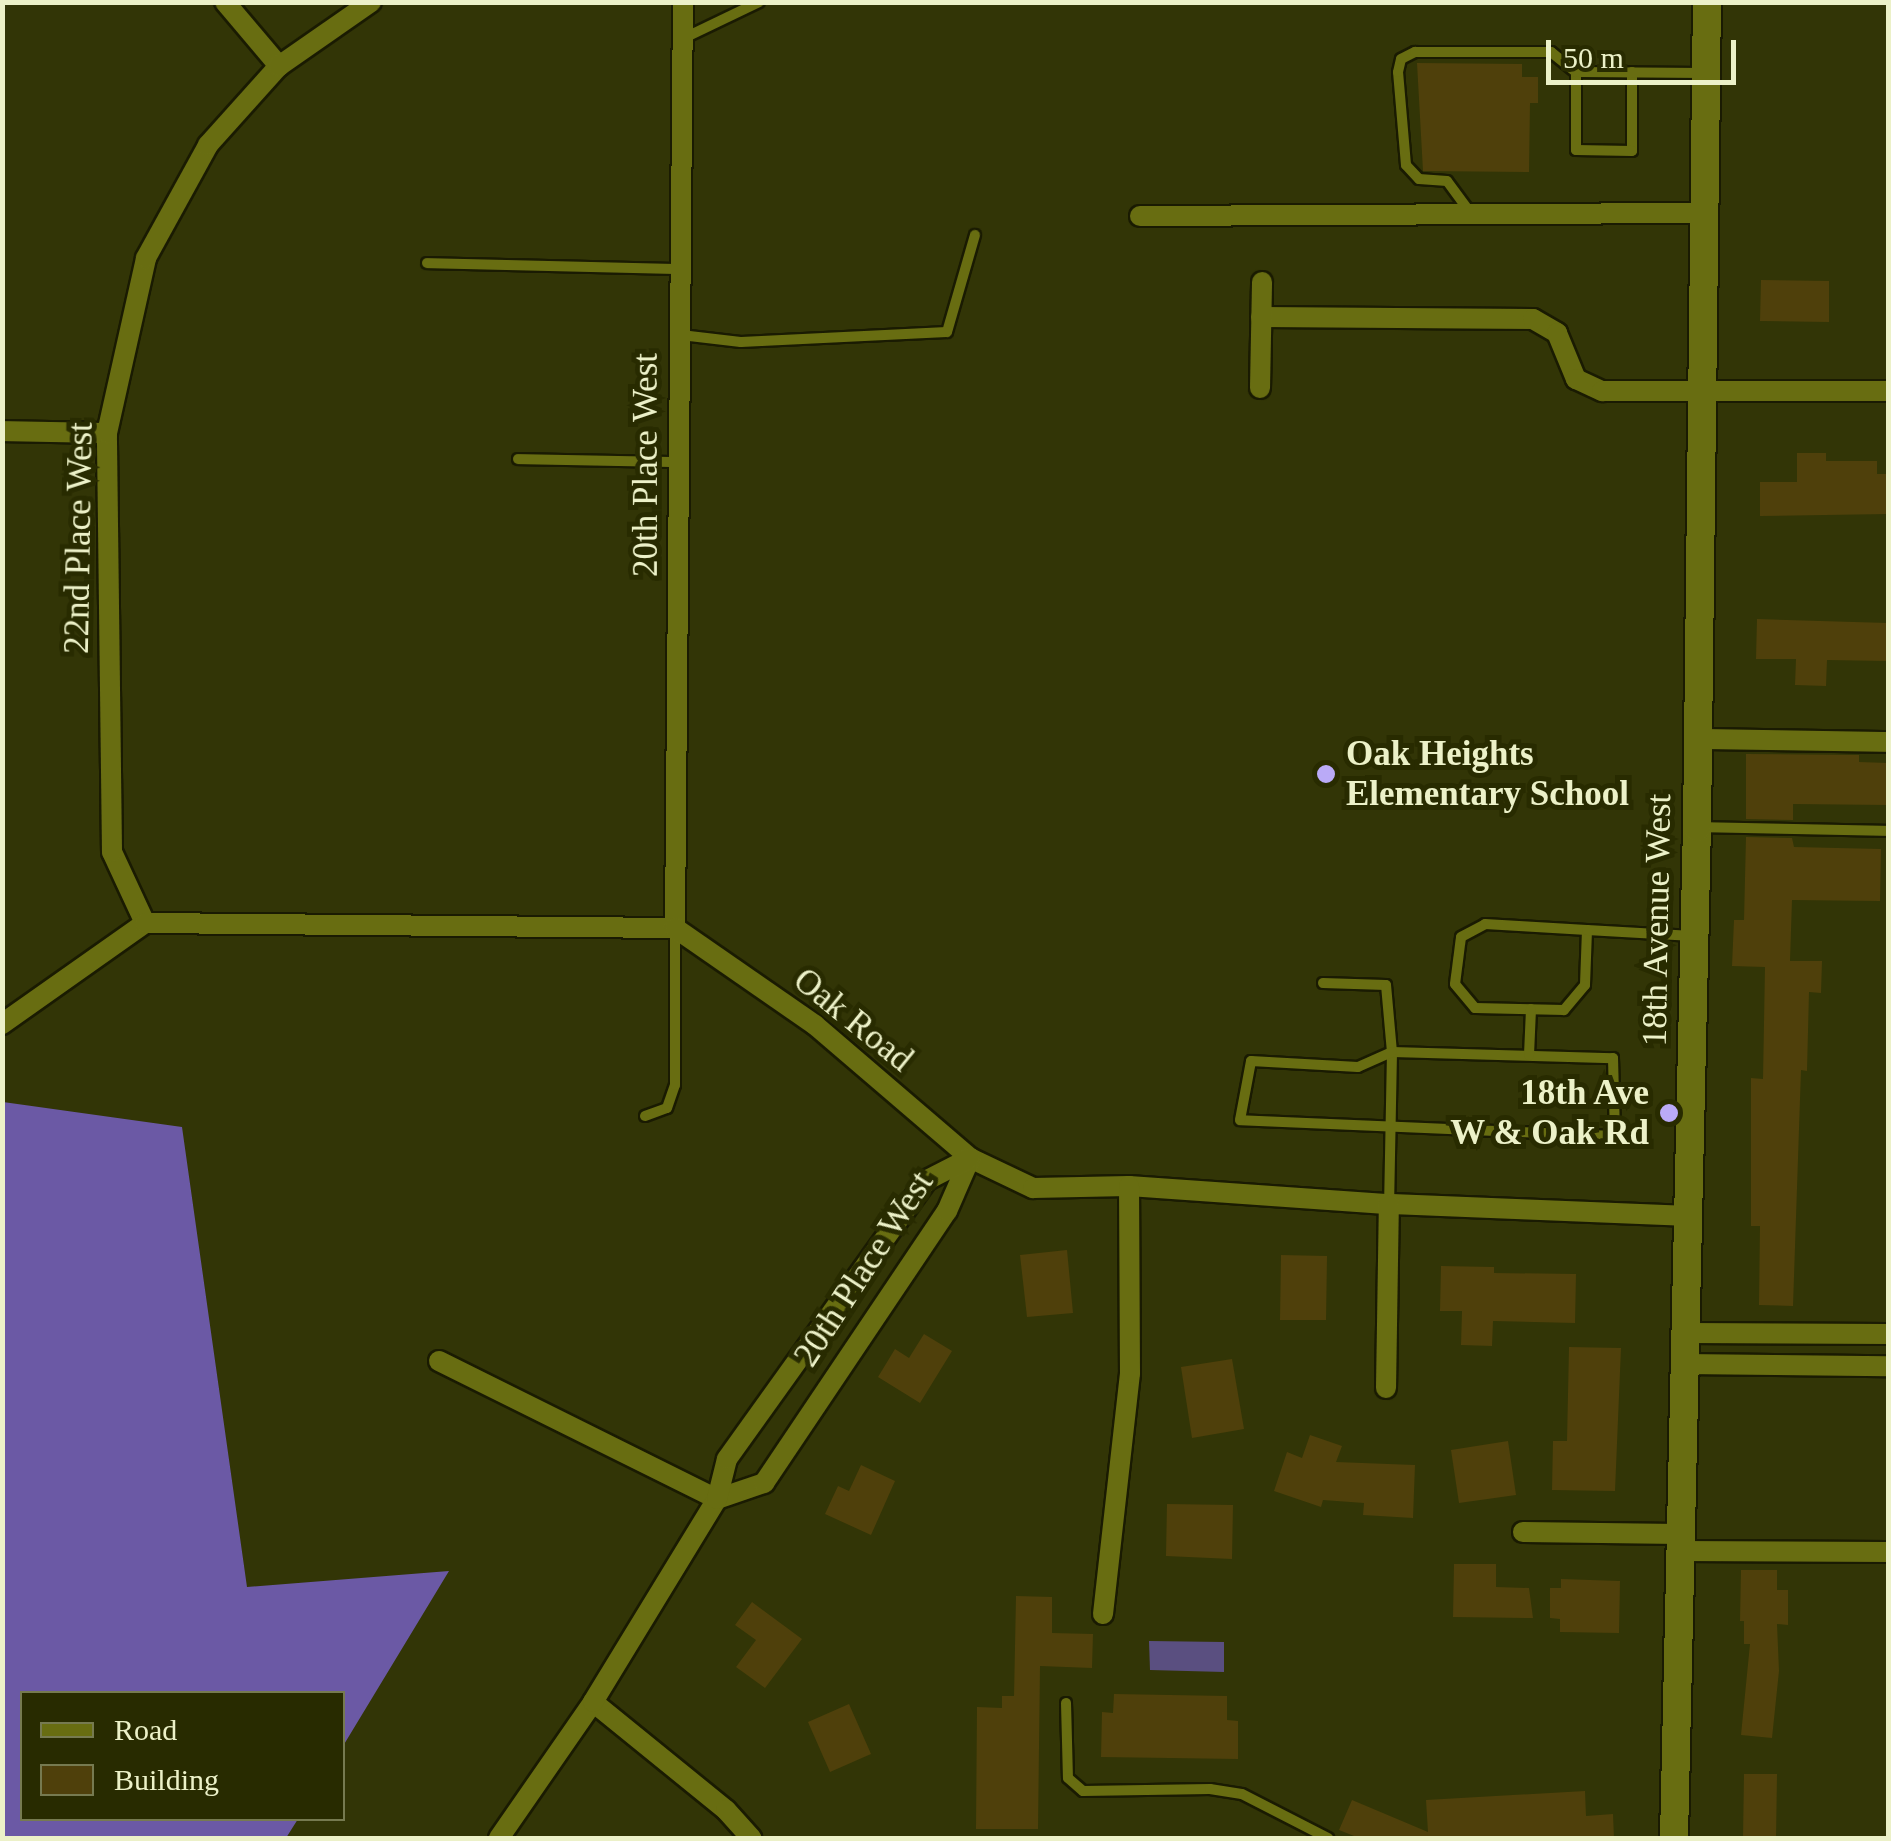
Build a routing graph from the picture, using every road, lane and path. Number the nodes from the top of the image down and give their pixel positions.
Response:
1 (225, 2) edge
2 (371, 2) edge
3 (683, 2) edge
4 (759, 2) edge
5 (1707, 2) edge
6 (682, 38) junction
7 (279, 66) junction
8 (1576, 72) junction
9 (1632, 72) junction
10 (1706, 73) junction
11 (1702, 213) junction
12 (1472, 215) junction
13 (1140, 216) dead end
14 (975, 234) dead end
15 (427, 263) dead end
16 (680, 269) junction
17 (1262, 282) dead end
18 (1261, 316) junction
19 (680, 335) junction
20 (1260, 388) dead end
21 (1700, 390) junction
22 (1888, 391) edge
23 (2, 431) edge
24 (107, 433) junction
25 (518, 459) dead end
26 (679, 462) junction
27 (1698, 739) junction
28 (1888, 742) edge
29 (1697, 827) junction
30 (1888, 830) edge
31 (145, 922) junction
32 (675, 928) junction
33 (1588, 930) junction
34 (1694, 936) junction
35 (1323, 983) dead end
36 (1531, 1010) junction
37 (2, 1024) edge
38 (1392, 1052) junction
39 (1529, 1055) junction
40 (645, 1116) dead end
41 (1391, 1129) junction
42 (970, 1158) junction
43 (1128, 1186) junction
44 (1389, 1204) junction
45 (1686, 1216) junction
46 (1684, 1333) junction
47 (1888, 1334) edge
48 (439, 1361) dead end
49 (1684, 1364) junction
50 (1888, 1366) edge
51 (1386, 1388) dead end
52 (717, 1499) junction
53 (1523, 1532) dead end
54 (1679, 1542) junction
55 (1888, 1552) edge
56 (1103, 1614) dead end
57 (593, 1702) junction
58 (1066, 1702) dead end
59 (499, 1838) edge
60 (751, 1838) edge
61 (1328, 1838) edge
62 (1674, 1838) edge

1 - 7 street
2 - 7 street, 22nd Place West
3 - 6 street, 20th Place West
4 - 6 lane
5 - 10 street, 18th Avenue West
6 - 16 street, 20th Place West
7 - 24 street, 22nd Place West
8 - 9 lane
8 - 9 lane
8 - 12 lane
9 - 10 lane
10 - 11 street, 18th Avenue West
11 - 12 street
11 - 21 street, 18th Avenue West
12 - 13 street
14 - 19 lane
15 - 16 lane
16 - 19 street, 20th Place West
17 - 18 street
18 - 20 street
18 - 21 street
19 - 26 street, 20th Place West
21 - 22 street
21 - 27 street, 18th Avenue West
23 - 24 street
24 - 31 street, 22nd Place West
25 - 26 lane
26 - 32 street, 20th Place West
27 - 28 street
27 - 29 street, 18th Avenue West
29 - 30 lane
29 - 34 street, 18th Avenue West
31 - 32 street
31 - 37 street
32 - 40 lane
32 - 42 street, Oak Road
33 - 34 lane
33 - 36 lane
33 - 36 lane
34 - 45 street, 18th Avenue West
35 - 38 lane
36 - 39 lane
38 - 39 lane
38 - 41 lane
38 - 41 lane
39 - 41 lane
41 - 44 lane
42 - 43 street, Oak Road
42 - 52 street, 20th Place West
42 - 52 street, 20th Place West
43 - 44 street, Oak Road
43 - 56 street
44 - 45 street, Oak Road
44 - 51 street
45 - 46 street, 18th Avenue West
46 - 47 street
46 - 49 street, 18th Avenue West
48 - 52 street
49 - 50 street
49 - 54 street, 18th Avenue West
52 - 57 street, 20th Place West
53 - 54 street
54 - 55 street
54 - 62 street, 18th Avenue West
57 - 59 street, 20th Place West
57 - 60 street
58 - 61 lane

